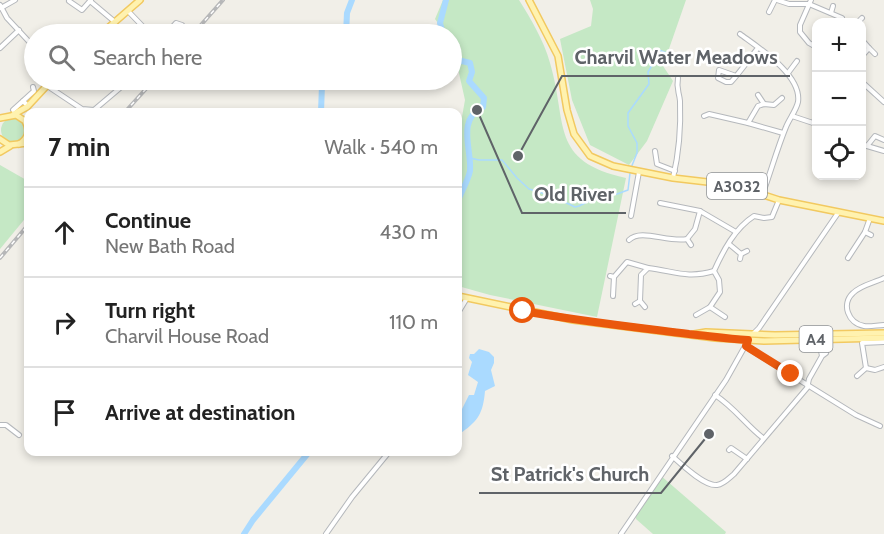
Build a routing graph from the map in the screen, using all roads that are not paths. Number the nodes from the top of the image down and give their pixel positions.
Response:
1 (15, 0) edge
2 (69, 0) edge
3 (141, 0) edge
4 (529, 0) edge
5 (776, 0) edge
6 (90, 1) edge
7 (810, 2) edge
8 (833, 6) dead end
9 (1, 7) edge
10 (128, 11) junction
11 (769, 12) dead end
12 (831, 13) junction
13 (842, 18) dead end
14 (115, 22) junction
15 (113, 24) edge
16 (140, 24) edge
17 (19, 30) junction
18 (740, 34) dead end
19 (24, 36) edge
20 (812, 45) edge
21 (866, 45) edge
22 (0, 48) edge
23 (758, 48) junction
24 (869, 48) junction
25 (866, 51) edge
26 (875, 54) dead end
27 (797, 61) dead end
28 (788, 73) junction
29 (736, 76) junction
30 (678, 78) dead end
31 (866, 86) edge
32 (34, 90) edge
33 (42, 90) edge
34 (53, 90) edge
35 (115, 90) edge
36 (758, 95) dead end
37 (782, 98) dead end
38 (23, 101) junction
39 (884, 102) edge
40 (764, 104) junction
41 (28, 107) junction
42 (24, 108) edge
43 (25, 108) edge
44 (77, 108) edge
45 (96, 108) edge
46 (705, 110) dead end
47 (13, 112) junction
48 (792, 116) junction
49 (2, 119) edge
50 (24, 121) edge
51 (812, 122) edge
52 (748, 123) junction
53 (783, 133) junction
54 (24, 138) edge
55 (0, 140) edge
56 (884, 140) edge
57 (24, 143) edge
58 (19, 144) junction
59 (12, 146) junction
60 (867, 146) joint
61 (0, 150) edge
62 (655, 151) dead end
63 (884, 151) edge
64 (637, 170) junction
65 (675, 171) junction
66 (673, 178) junction
67 (763, 193) junction
68 (779, 200) junction
69 (660, 203) dead end
70 (700, 211) junction
71 (838, 213) junction
72 (631, 216) dead end
73 (870, 218) junction
74 (884, 221) edge
75 (736, 232) junction
76 (865, 232) junction
77 (871, 235) dead end
78 (687, 239) junction
79 (629, 240) dead end
80 (729, 244) junction
81 (691, 245) dead end
82 (747, 251) dead end
83 (848, 258) dead end
84 (648, 268) junction
85 (714, 271) junction
86 (884, 278) edge
87 (613, 296) dead end
88 (462, 297) edge
89 (467, 298) junction
90 (640, 301) junction
91 (635, 304) dead end
92 (462, 306) edge
93 (645, 307) dead end
94 (710, 307) junction
95 (696, 315) dead end
96 (725, 317) dead end
97 (884, 325) edge
98 (761, 331) junction
99 (692, 334) junction
100 (753, 334) junction
101 (770, 335) junction
102 (884, 338) edge
103 (747, 343) junction
104 (822, 356) dead end
105 (884, 367) edge
106 (866, 368) junction
107 (857, 376) dead end
108 (808, 384) junction
109 (715, 395) junction
110 (0, 425) edge
111 (880, 426) dead end
112 (19, 435) dead end
113 (763, 439) junction
114 (731, 448) dead end
115 (386, 456) edge
116 (672, 456) junction
117 (747, 459) junction
118 (326, 534) edge
119 (621, 534) edge

1 - 9 street
2 - 6 street
3 - 10 main road
4 - 64 main road, A3032
5 - 7 street
5 - 11 street
6 - 14 street
7 - 12 street
7 - 20 street
8 - 12 street
9 - 17 street
10 - 14 main road
10 - 16 street
12 - 13 street
14 - 15 main road
17 - 19 street
17 - 22 street
18 - 23 street
21 - 24 street
23 - 28 street
23 - 29 street
24 - 25 street
24 - 26 street
27 - 28 street
28 - 48 street
29 - 29 street
30 - 65 street
31 - 39 street
32 - 38 street
33 - 41 main road
34 - 44 street
35 - 45 street
36 - 40 street
37 - 40 street
38 - 41 street
38 - 47 street
40 - 52 street
41 - 43 main road
42 - 47 main road
46 - 52 street
47 - 49 main road
47 - 50 main road
48 - 51 street
48 - 53 street
52 - 53 street
53 - 67 street
54 - 58 main road
55 - 59 main road
55 - 61 main road
56 - 60 street
57 - 58 main road
58 - 59 main road
59 - 61 main road
60 - 63 street
62 - 65 street
64 - 66 main road, A3032
64 - 72 street
65 - 66 street
66 - 67 main road, A3032
67 - 68 main road, A3032
68 - 71 main road, A3032
68 - 75 street
69 - 70 street
70 - 75 street
70 - 78 street
71 - 73 main road, A3032
71 - 98 street
73 - 74 main road, A3032
73 - 76 street
75 - 80 street
76 - 77 street
76 - 83 street
78 - 79 street
78 - 81 street
80 - 82 street
80 - 85 street
84 - 85 street
84 - 87 street
84 - 90 street
85 - 94 street
86 - 97 street
88 - 89 main road, A4
89 - 92 street
89 - 99 main road, A4
90 - 91 street
90 - 93 street
94 - 95 street
94 - 96 street
98 - 100 main road, A4
98 - 101 main road, A4
99 - 100 main road, A4
99 - 103 main road, A4
100 - 103 street
101 - 102 main road, A4
101 - 103 street
102 - 103 main road, A4
102 - 106 street
103 - 108 street
103 - 109 street
104 - 108 street
105 - 106 street
106 - 107 street
108 - 111 street
108 - 113 street
109 - 113 street
109 - 116 street
110 - 112 street
113 - 117 street
114 - 117 street
115 - 118 street
116 - 117 street
116 - 119 street

